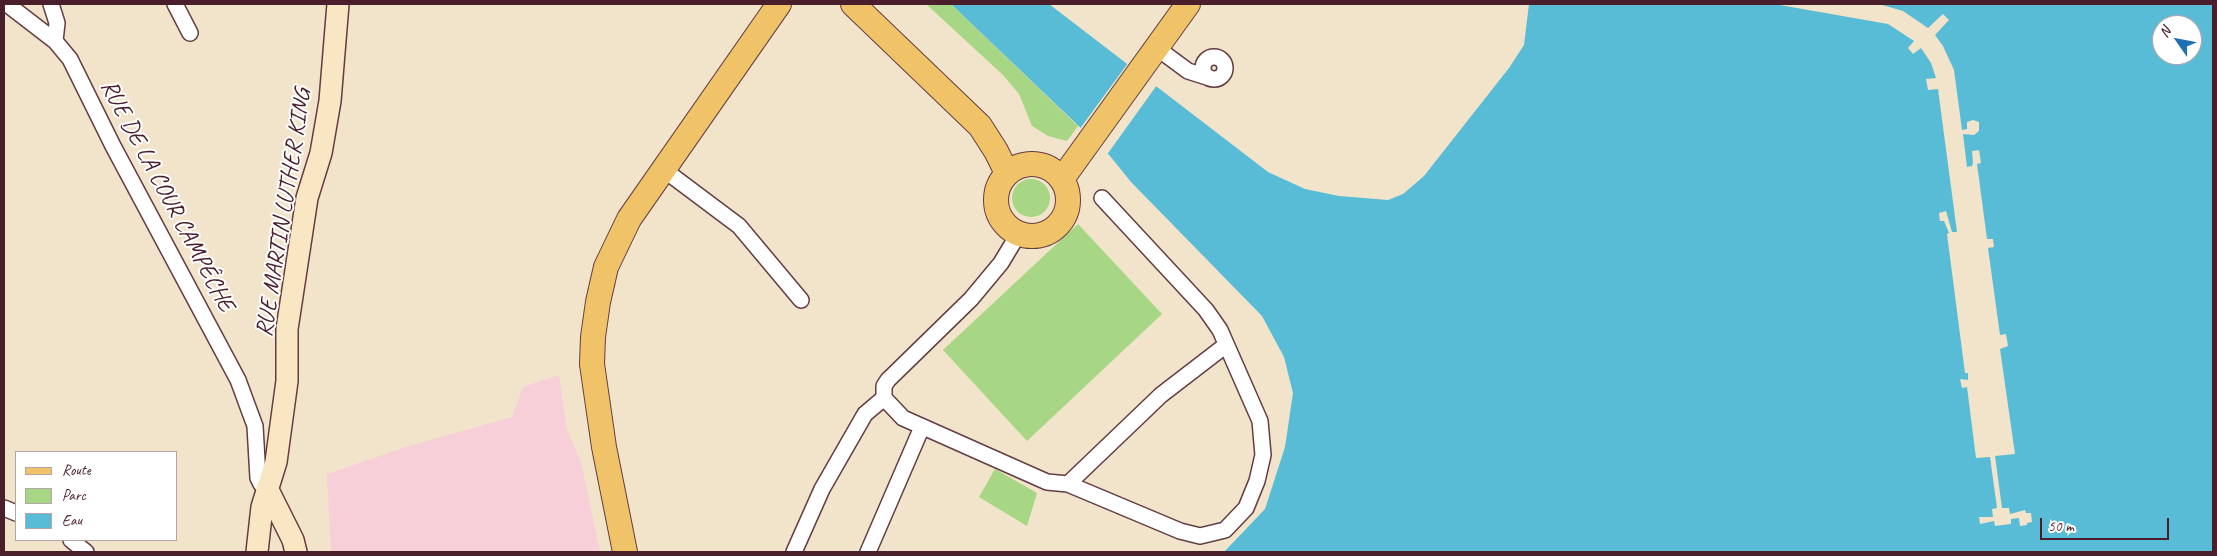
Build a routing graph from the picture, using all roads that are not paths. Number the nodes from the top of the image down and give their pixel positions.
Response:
1 (7, 4) edge
2 (51, 4) edge
3 (175, 4) edge
4 (338, 4) edge
5 (779, 4) edge
6 (854, 4) edge
7 (1188, 4) edge
8 (190, 33) dead end
9 (55, 40) junction
10 (1164, 52) junction
11 (663, 170) junction
12 (1007, 173) junction
13 (1062, 179) junction
14 (1102, 198) dead end
15 (1019, 233) junction
16 (801, 300) dead end
17 (1226, 345) junction
18 (884, 398) junction
19 (922, 427) junction
20 (1068, 484) junction
21 (267, 488) junction
22 (72, 541) edge
23 (86, 552) edge
24 (257, 552) edge
25 (296, 552) edge
26 (625, 552) edge
27 (794, 552) edge
28 (868, 552) edge

1 - 9 street, RUE DE LA COUR CAMPÊCHE
2 - 9 street
3 - 8 street
4 - 21 main road, RUE MARTIN LUTHER KING
5 - 11 main road
6 - 12 main road
7 - 10 main road
9 - 21 street, RUE DE LA COUR CAMPÊCHE
10 - 10 street
10 - 13 main road
11 - 16 street
11 - 26 main road
12 - 13 main road
12 - 15 main road
13 - 15 main road
14 - 17 street
15 - 18 street
17 - 20 street
17 - 20 street
18 - 19 street
18 - 27 street
19 - 20 street
19 - 28 street
21 - 24 main road, RUE MARTIN LUTHER KING
21 - 25 main road
22 - 23 street

